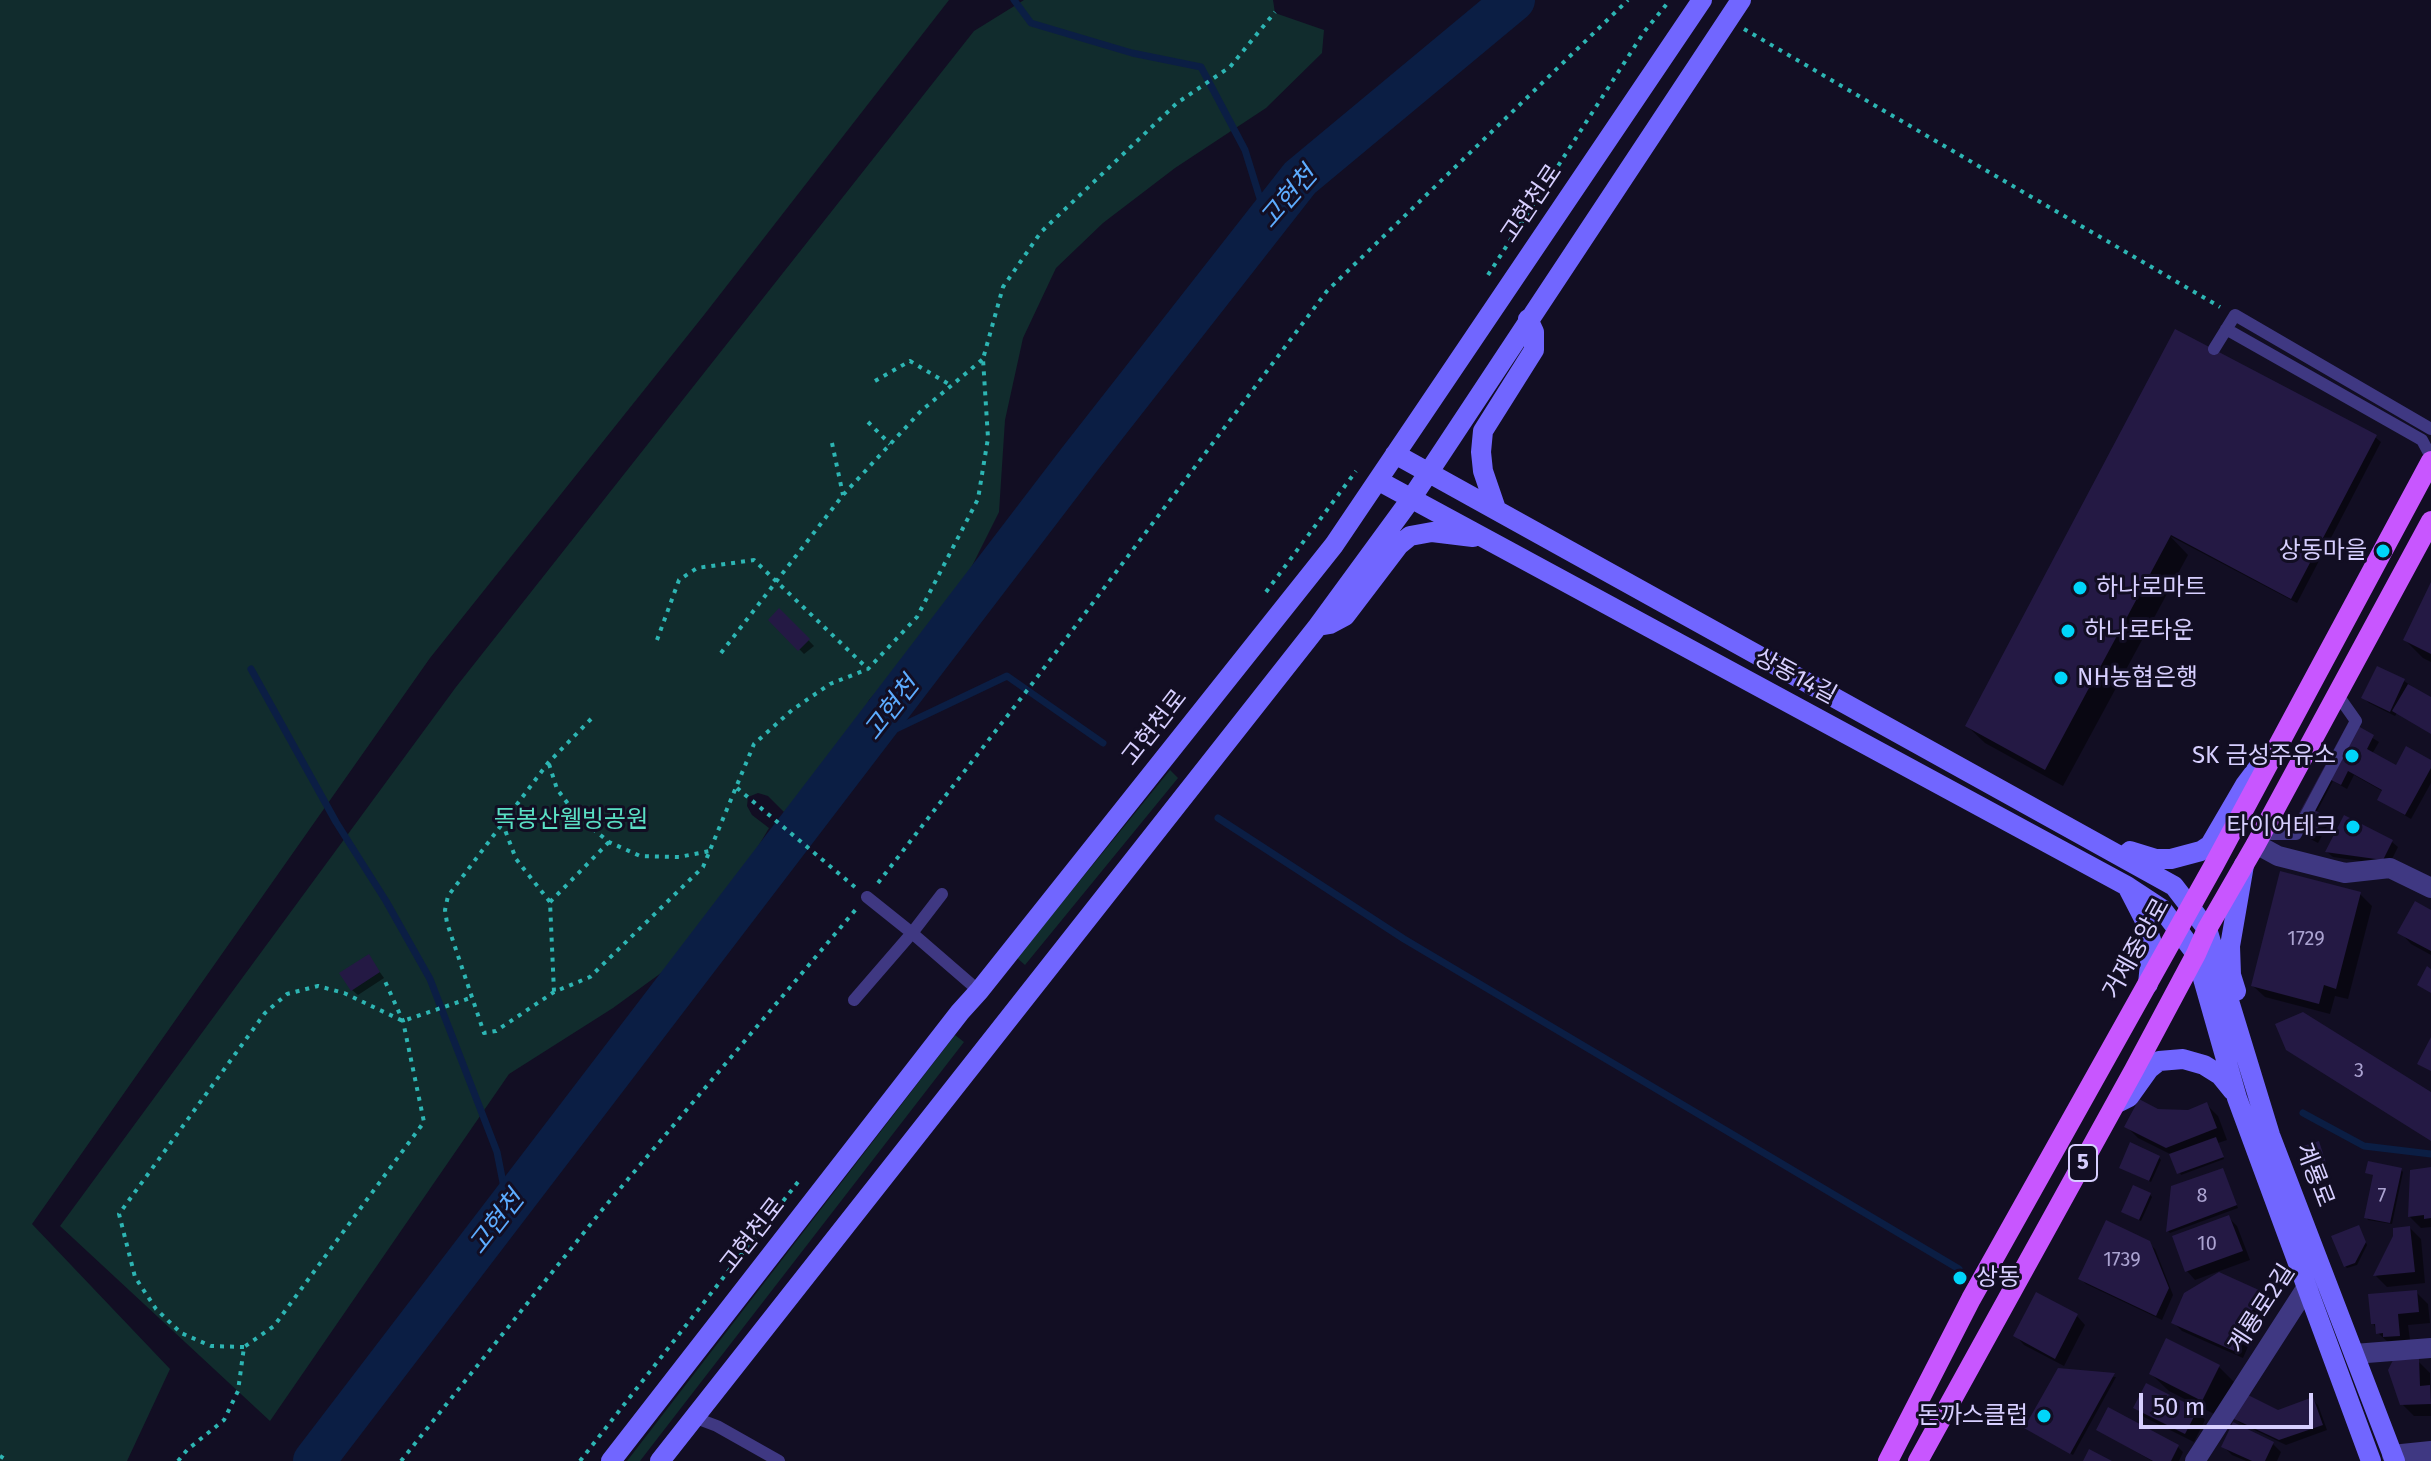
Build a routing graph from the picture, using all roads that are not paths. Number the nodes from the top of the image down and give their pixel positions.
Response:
1 (1702, 0) edge
2 (1741, 0) edge
3 (1528, 319) junction
4 (2226, 329) junction
5 (2214, 349) dead end
6 (2431, 429) edge
7 (1395, 454) junction
8 (2431, 459) edge
9 (1428, 472) junction
10 (1379, 481) junction
11 (1411, 499) junction
12 (1496, 509) junction
13 (2431, 521) edge
14 (1479, 536) junction
15 (1318, 626) junction
16 (2337, 694) junction
17 (2288, 729) junction
18 (2259, 839) junction
19 (2109, 848) junction
20 (2245, 864) junction
21 (2127, 886) junction
22 (2431, 888) edge
23 (942, 894) dead end
24 (867, 897) road end
25 (2191, 906) junction
26 (2177, 929) junction
27 (2207, 929) junction
28 (912, 933) junction
29 (2196, 954) junction
30 (2148, 984) junction
31 (979, 991) junction
32 (854, 1000) dead end
33 (2237, 1098) junction
34 (2115, 1104) junction
35 (2270, 1135) junction
36 (2321, 1267) junction
37 (2306, 1286) junction
38 (2431, 1348) edge
39 (2354, 1354) junction
40 (693, 1417) junction
41 (2431, 1451) edge
42 (2393, 1458) edge
43 (611, 1461) edge
44 (660, 1461) edge
45 (779, 1461) edge
46 (1888, 1461) edge
47 (1918, 1461) edge
48 (2195, 1461) edge
49 (2371, 1461) edge

1 - 7 street, 고현천로
2 - 3 street
3 - 9 street
3 - 12 street
4 - 5 lane
4 - 6 lane
4 - 8 lane
7 - 9 street, 상동14길
7 - 10 street, 고현천로
8 - 17 main road, 거제중앙로 / 5
9 - 11 street
9 - 12 street, 상동14길
10 - 11 street, 상동14길
10 - 31 street, 고현천로
11 - 14 street, 상동14길
11 - 15 street
12 - 19 street, 상동14길
13 - 16 main road, 5
14 - 15 street
14 - 21 street, 상동14길
15 - 40 street
16 - 18 main road, 5
16 - 18 lane
17 - 19 street
17 - 25 main road, 거제중앙로 / 5
18 - 20 main road, 5
18 - 22 street
19 - 25 street, 상동14길
20 - 27 main road, 5
20 - 35 street
21 - 26 street, 상동14길
21 - 30 street
23 - 28 lane
24 - 28 lane
25 - 26 main road, 거제중앙로 / 5
25 - 27 street, 계룡로
26 - 29 street, 계룡로
26 - 30 main road, 거제중앙로 / 5
27 - 29 main road, 5
27 - 35 street, 계룡로
28 - 31 lane
28 - 32 lane
29 - 33 street, 계룡로
29 - 34 main road, 5
30 - 46 main road, 거제중앙로 / 5
31 - 43 street, 고현천로
33 - 34 street
33 - 37 street, 계룡로
34 - 47 main road, 5
35 - 36 street, 계룡로
36 - 37 street, 계룡로2길
36 - 39 street, 계룡로
37 - 48 street, 계룡로2길
37 - 49 street, 계룡로
38 - 39 street
39 - 42 street, 계룡로
40 - 44 street
40 - 45 lane
41 - 42 street

